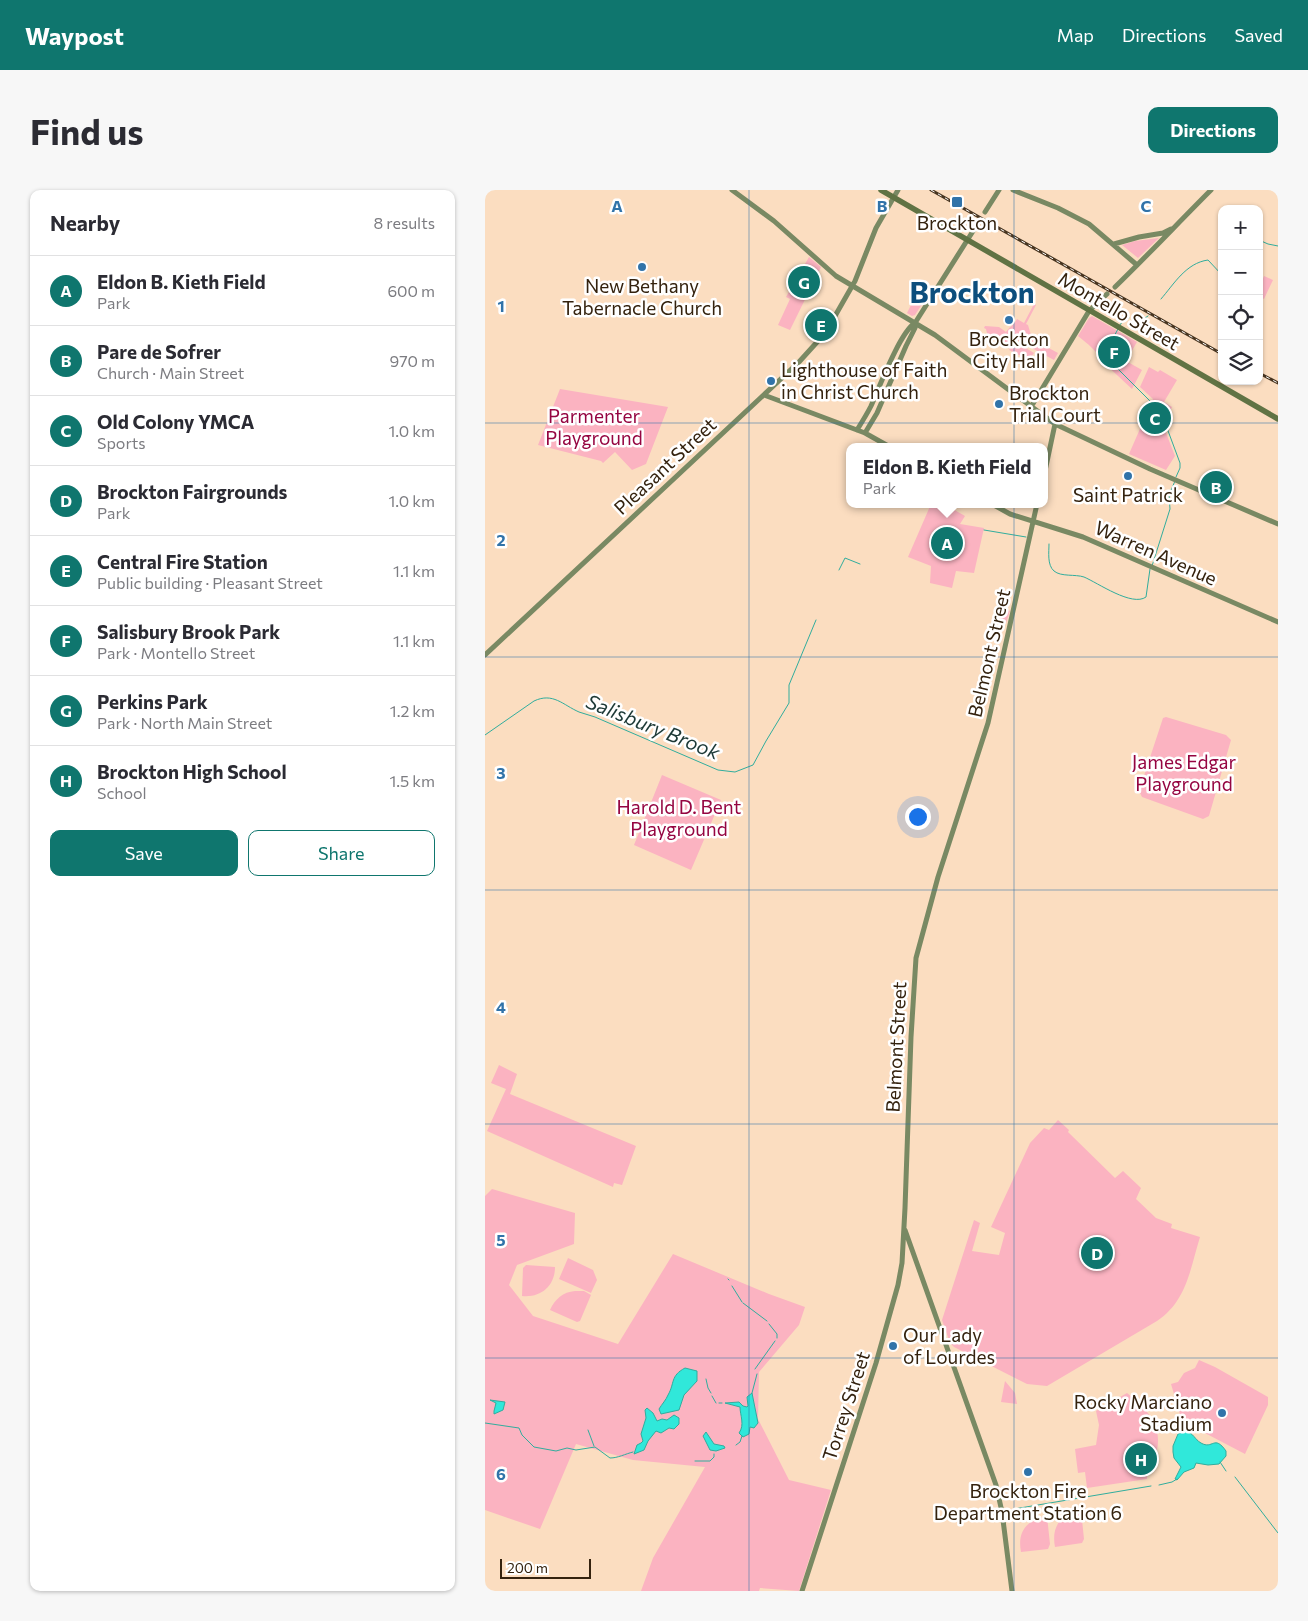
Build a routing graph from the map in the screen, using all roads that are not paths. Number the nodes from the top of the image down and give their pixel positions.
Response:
1 (732, 190) edge
2 (881, 190) edge
3 (898, 190) edge
4 (999, 190) edge
5 (1013, 190) edge
6 (1211, 190) edge
7 (893, 197) junction
8 (985, 212) dead end
9 (980, 220) dead end
10 (1173, 228) junction
11 (968, 240) junction
12 (1114, 244) junction
13 (1137, 265) junction
14 (852, 287) junction
15 (1115, 287) dead end
16 (1107, 294) dead end
17 (1089, 311) junction
18 (915, 323) junction
19 (898, 346) junction
20 (904, 350) junction
21 (764, 395) junction
22 (1031, 407) junction
23 (868, 412) junction
24 (876, 416) junction
25 (1278, 419) edge
26 (1055, 424) junction
27 (857, 430) junction
28 (865, 433) junction
29 (882, 443) edge
30 (1048, 457) edge
31 (999, 508) edge
32 (1036, 508) edge
33 (1034, 521) junction
34 (1278, 524) edge
35 (1278, 622) edge
36 (485, 655) edge
37 (903, 1227) junction
38 (802, 1591) edge
39 (1012, 1591) edge

1 - 14 main road
2 - 7 main road, Montello Street
3 - 7 main road, Pleasant Street
4 - 8 main road
5 - 12 main road
6 - 10 main road
7 - 11 main road, Montello Street
7 - 14 main road, Pleasant Street
9 - 11 main road
10 - 12 main road
10 - 13 main road
11 - 17 main road, Montello Street
11 - 18 main road
12 - 13 main road
13 - 15 main road
14 - 18 main road
14 - 21 main road, Pleasant Street
16 - 17 main road
17 - 22 main road
17 - 25 main road, Montello Street
18 - 19 main road
18 - 20 main road
18 - 22 main road
19 - 20 main road
19 - 23 main road
20 - 24 main road
21 - 27 main road
21 - 36 main road, Pleasant Street
22 - 26 main road
23 - 24 main road
23 - 27 main road
24 - 28 main road
26 - 30 main road
26 - 34 main road
27 - 28 main road
28 - 29 main road
31 - 33 main road, Warren Avenue
32 - 33 main road, Belmont Street
33 - 35 main road, Warren Avenue
33 - 37 main road, Belmont Street
37 - 38 main road, Torrey Street
37 - 39 main road, Belmont Street

